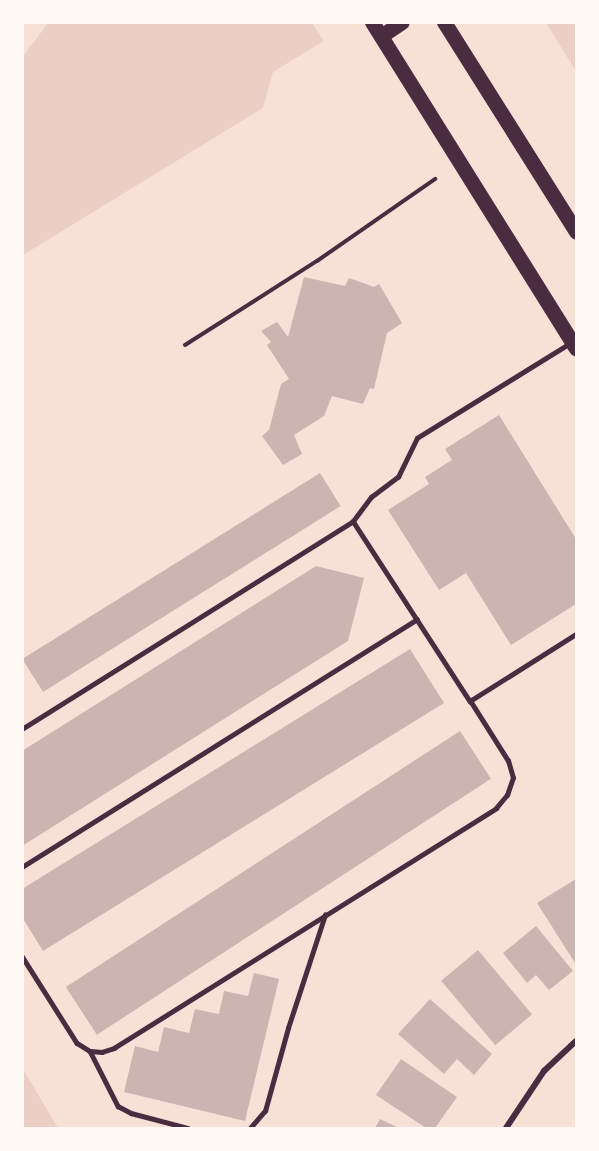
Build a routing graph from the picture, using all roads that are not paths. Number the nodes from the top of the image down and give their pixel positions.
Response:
1 (372, 22) edge
2 (402, 22) edge
3 (444, 22) edge
4 (381, 36) junction
5 (576, 232) edge
6 (574, 345) edge
7 (353, 521) junction
8 (417, 619) junction
9 (576, 634) edge
10 (470, 701) junction
11 (22, 729) edge
12 (22, 867) edge
13 (325, 915) junction
14 (22, 956) edge
15 (576, 1041) edge
16 (90, 1051) junction
17 (188, 1128) edge
18 (250, 1128) edge
19 (506, 1128) edge

1 - 4 main road
2 - 4 main road
3 - 5 main road
4 - 6 main road
6 - 7 lane
7 - 8 lane
7 - 11 lane
8 - 10 lane
8 - 12 lane
9 - 10 lane
10 - 13 lane
13 - 16 lane
13 - 18 lane
14 - 16 lane
15 - 19 street
16 - 17 lane

